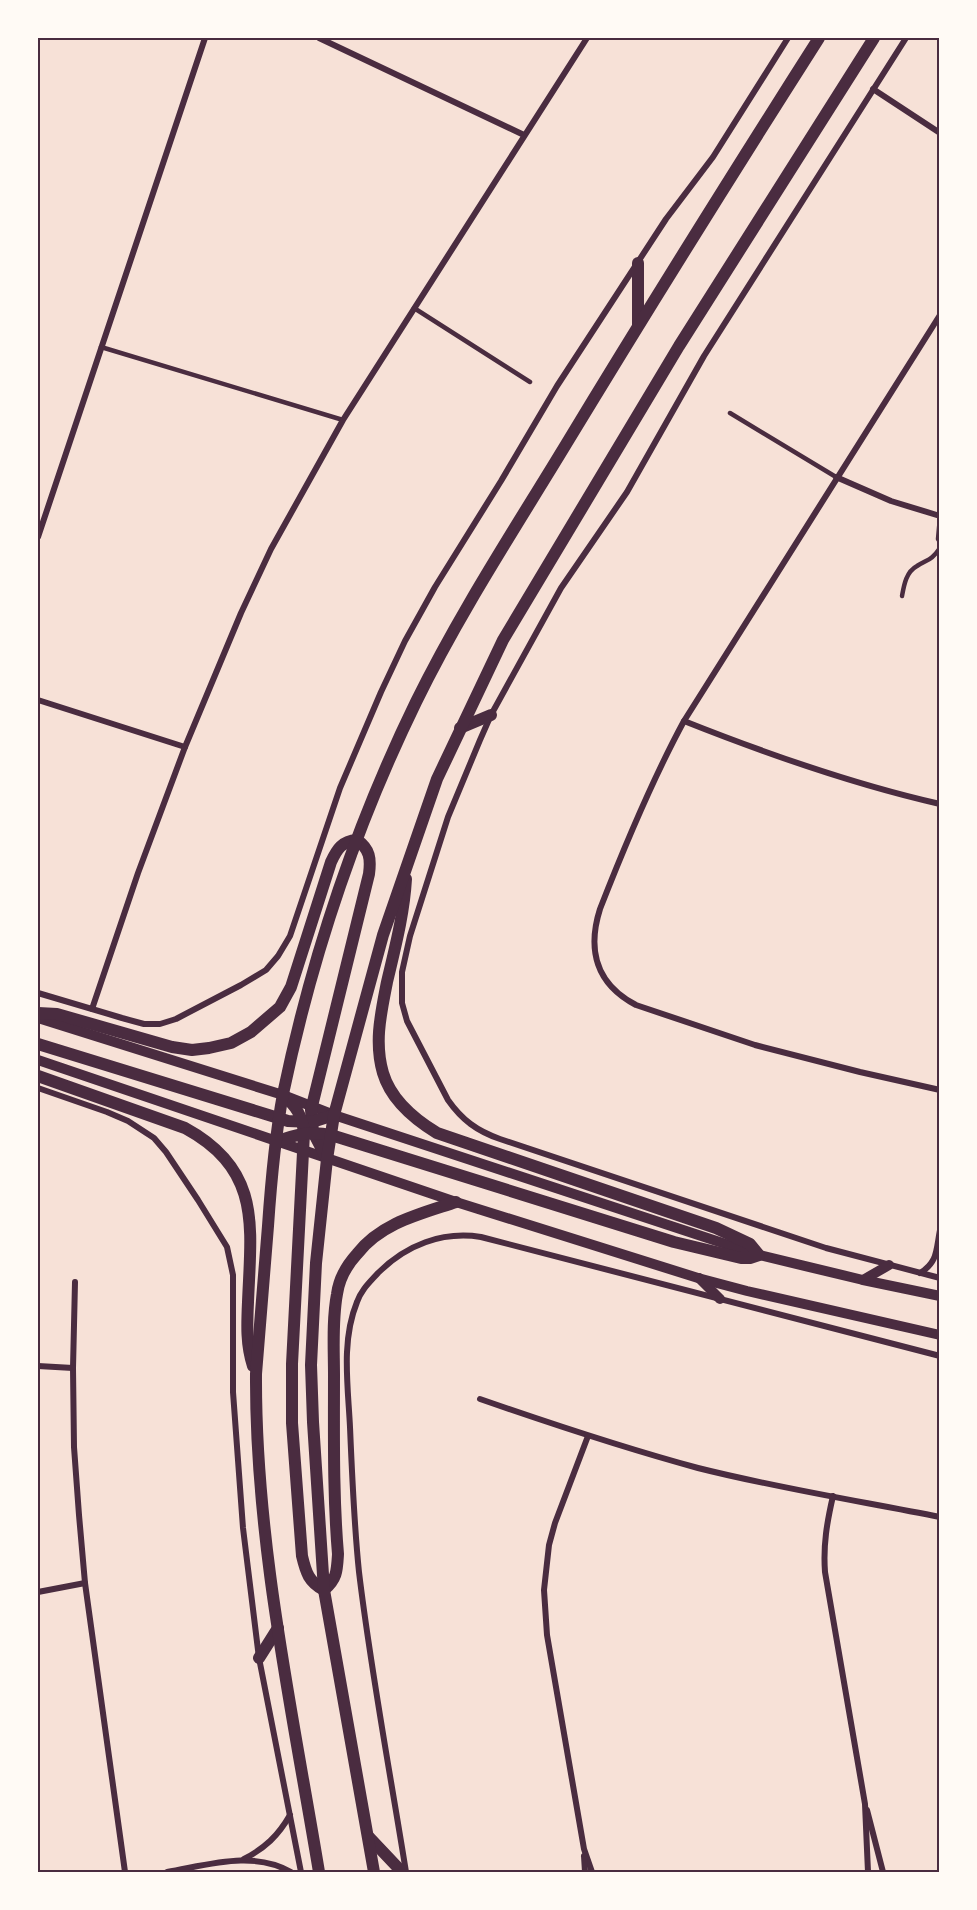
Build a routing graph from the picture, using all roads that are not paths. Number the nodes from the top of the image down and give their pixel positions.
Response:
1 (205, 38) edge
2 (319, 38) edge
3 (586, 38) edge
4 (788, 38) edge
5 (819, 38) edge
6 (874, 38) edge
7 (906, 38) edge
8 (873, 89) junction
9 (939, 133) edge
10 (524, 135) junction
11 (638, 263) junction
12 (414, 308) junction
13 (939, 315) edge
14 (638, 325) junction
15 (101, 347) junction
16 (530, 382) dead end
17 (730, 413) dead end
18 (343, 420) junction
19 (836, 477) junction
20 (939, 516) edge
21 (38, 537) edge
22 (939, 542) edge
23 (939, 548) edge
24 (902, 596) dead end
25 (38, 700) edge
26 (491, 715) junction
27 (684, 721) junction
28 (460, 728) junction
29 (185, 747) junction
30 (939, 804) edge
31 (357, 840) junction
32 (407, 861) junction
33 (38, 993) edge
34 (92, 1010) junction
35 (38, 1013) edge
36 (38, 1018) edge
37 (38, 1044) edge
38 (38, 1060) edge
39 (38, 1076) edge
40 (38, 1088) edge
41 (939, 1090) edge
42 (283, 1095) junction
43 (312, 1106) junction
44 (334, 1115) junction
45 (279, 1119) junction
46 (308, 1127) junction
47 (331, 1135) junction
48 (276, 1142) junction
49 (304, 1152) junction
50 (327, 1159) junction
51 (456, 1202) junction
52 (939, 1230) edge
53 (759, 1255) junction
54 (889, 1265) junction
55 (920, 1273) junction
56 (698, 1278) junction
57 (939, 1278) edge
58 (863, 1280) junction
59 (75, 1282) dead end
60 (939, 1296) edge
61 (720, 1299) junction
62 (939, 1335) edge
63 (939, 1356) edge
64 (38, 1366) edge
65 (73, 1368) junction
66 (256, 1374) junction
67 (480, 1399) dead end
68 (588, 1436) junction
69 (833, 1496) junction
70 (939, 1517) edge
71 (85, 1583) junction
72 (324, 1590) junction
73 (38, 1592) edge
74 (278, 1628) junction
75 (259, 1658) junction
76 (865, 1804) junction
77 (290, 1815) junction
78 (368, 1836) junction
79 (584, 1849) junction
80 (243, 1859) junction
81 (124, 1872) edge
82 (167, 1872) edge
83 (291, 1872) edge
84 (301, 1872) edge
85 (319, 1872) edge
86 (374, 1872) edge
87 (404, 1872) edge
88 (585, 1872) edge
89 (592, 1872) edge
90 (868, 1872) edge
91 (883, 1872) edge

1 - 15 street
2 - 10 street
3 - 10 street
4 - 11 street
5 - 14 main road
6 - 28 main road
7 - 8 street
8 - 9 street
8 - 26 street
10 - 12 street
11 - 14 main road
11 - 34 street
12 - 16 lane
12 - 18 street
13 - 19 street
14 - 31 main road
15 - 18 lane
15 - 21 street
17 - 19 lane
18 - 29 street
19 - 20 street
19 - 27 street
20 - 22 lane
23 - 24 lane
25 - 29 street
26 - 28 main road
26 - 54 street
27 - 30 street
27 - 41 street
28 - 32 main road
29 - 34 street
31 - 35 main road
31 - 42 main road
31 - 43 main road
32 - 44 main road
32 - 53 main road
33 - 34 street
36 - 42 street
37 - 45 main road
38 - 48 street
39 - 66 main road
40 - 75 street
42 - 43 street
42 - 45 main road
42 - 46 main road
43 - 44 street
43 - 46 main road
44 - 46 main road
44 - 47 main road
44 - 53 street
45 - 46 main road
45 - 48 main road
46 - 47 main road
46 - 48 main road
46 - 49 main road
46 - 50 main road
47 - 50 main road
47 - 53 main road
48 - 49 street
48 - 66 main road
49 - 50 street
49 - 72 main road
50 - 51 street
50 - 72 main road
51 - 56 street
51 - 72 main road
52 - 55 street
53 - 58 street
54 - 55 street
54 - 58 street
55 - 57 street
56 - 61 street
56 - 62 street
58 - 60 street
59 - 65 street
61 - 63 street
61 - 87 street
64 - 65 street
65 - 71 street
66 - 74 main road
67 - 68 street
68 - 69 street
68 - 79 street
69 - 70 street
69 - 76 street
71 - 73 street
71 - 81 street
72 - 78 main road
74 - 75 main road
74 - 85 main road
75 - 77 street
76 - 90 street
76 - 91 street
77 - 80 street
77 - 84 street
78 - 86 main road
78 - 87 main road
79 - 88 street
79 - 89 street
80 - 82 street
80 - 83 street

